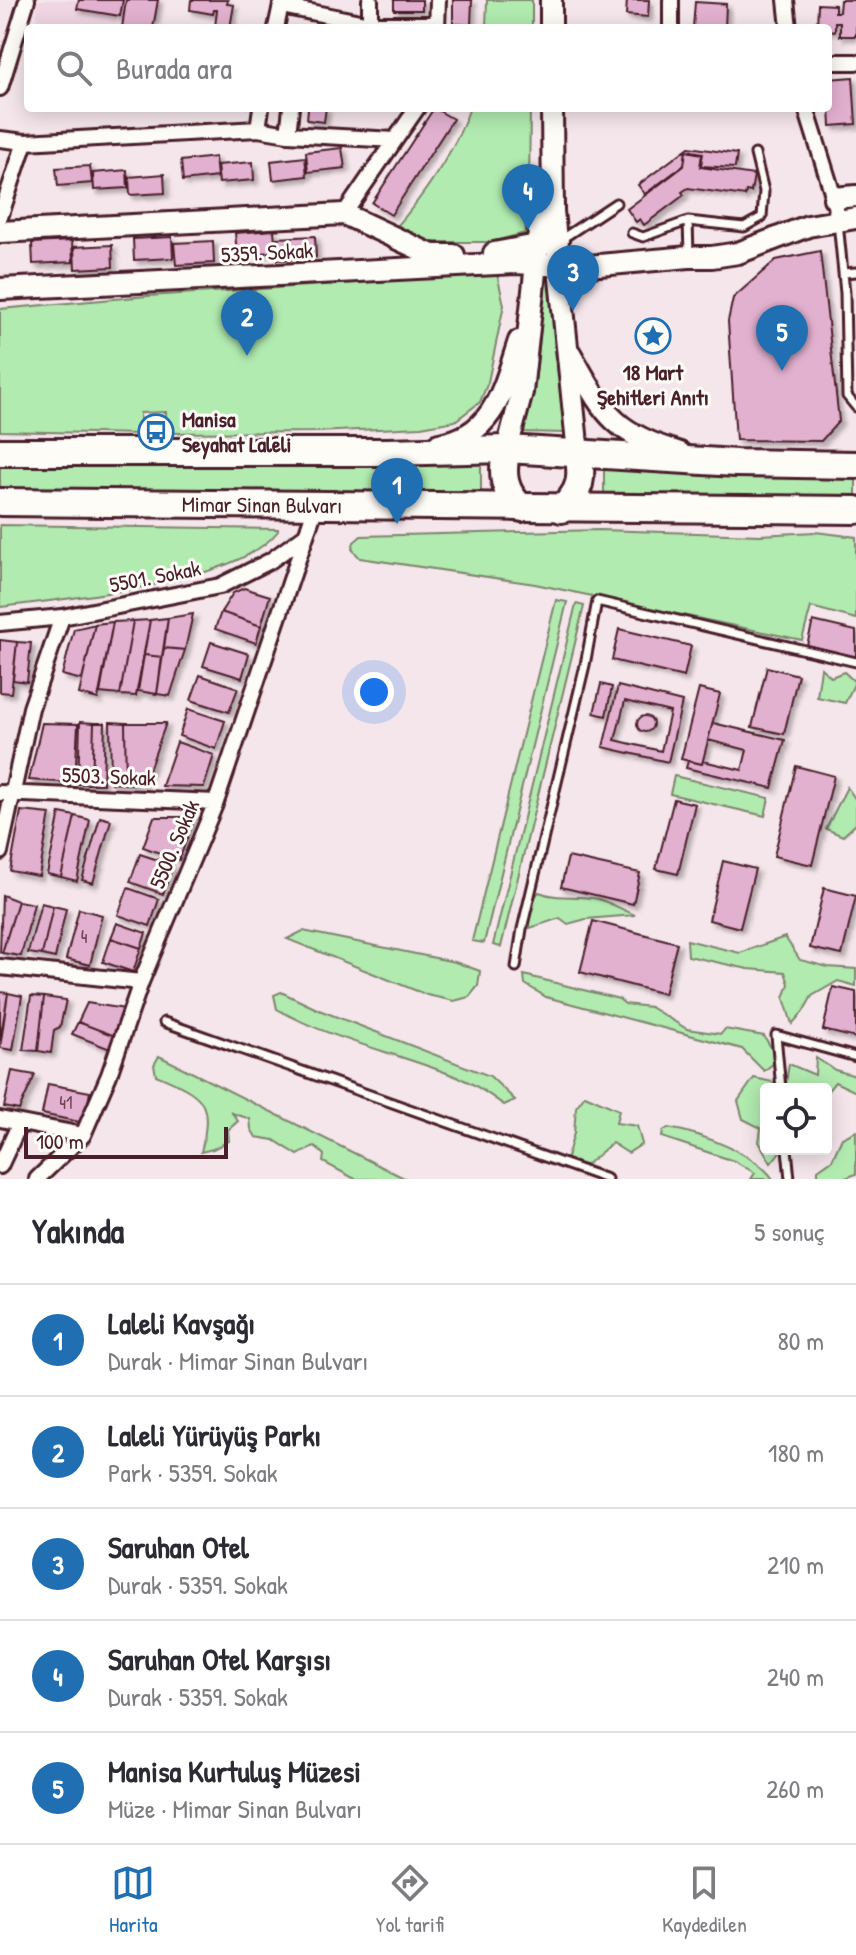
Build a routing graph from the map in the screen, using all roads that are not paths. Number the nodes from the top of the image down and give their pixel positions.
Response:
1 (27, 0) edge
2 (370, 0) edge
3 (438, 0) edge
4 (541, 0) edge
5 (551, 0) edge
6 (671, 0) edge
7 (786, 0) edge
8 (281, 3) edge
9 (277, 24) edge
10 (370, 24) joint
11 (437, 24) edge
12 (541, 24) edge
13 (551, 24) edge
14 (671, 24) edge
15 (789, 24) edge
16 (23, 31) edge
17 (832, 62) edge
18 (856, 62) edge
19 (0, 88) edge
20 (260, 112) edge
21 (291, 112) edge
22 (414, 112) edge
23 (541, 112) edge
24 (552, 112) edge
25 (807, 112) edge
26 (258, 129) junction
27 (288, 134) junction
28 (0, 139) edge
29 (395, 140) junction
30 (25, 142) junction
31 (755, 154) dead end
32 (856, 196) edge
33 (834, 198) junction
34 (616, 203) dead end
35 (344, 214) junction
36 (0, 217) edge
37 (847, 219) edge
38 (688, 221) junction
39 (0, 232) edge
40 (632, 233) dead end
41 (548, 243) junction
42 (689, 257) junction
43 (536, 266) junction
44 (559, 266) junction
45 (856, 272) edge
46 (844, 273) junction
47 (0, 289) edge
48 (530, 307) junction
49 (566, 346) junction
50 (856, 407) edge
51 (507, 449) junction
52 (0, 452) edge
53 (387, 452) junction
54 (578, 453) junction
55 (707, 461) junction
56 (856, 465) edge
57 (0, 502) edge
58 (316, 506) junction
59 (522, 508) junction
60 (562, 509) junction
61 (851, 511) edge
62 (306, 535) junction
63 (62, 617) junction
64 (0, 623) edge
65 (856, 662) edge
66 (6, 794) edge
67 (216, 802) junction
68 (0, 852) edge
69 (0, 967) edge
70 (516, 967) dead end
71 (141, 982) junction
72 (164, 1022) dead end
73 (856, 1057) edge
74 (780, 1083) edge
75 (0, 1119) edge
76 (20, 1123) junction
77 (83, 1135) junction
78 (788, 1155) edge
79 (0, 1166) edge
80 (37, 1179) edge
81 (607, 1179) edge
82 (790, 1179) edge

1 - 16 street
2 - 10 street
3 - 11 street
4 - 12 street
5 - 13 street
6 - 14 street
7 - 15 street
8 - 9 street
8 - 10 street
16 - 19 street
17 - 18 street
20 - 26 street
21 - 27 street
22 - 29 street
23 - 41 street
24 - 41 street
25 - 33 street
26 - 27 street
26 - 30 street
27 - 29 street
28 - 30 street
29 - 35 street
30 - 36 street
31 - 38 lane
32 - 33 street
33 - 37 street
34 - 41 lane
35 - 39 street
35 - 41 street
37 - 42 street, 5359. Sokak
37 - 46 lane
38 - 40 lane
38 - 42 lane
41 - 43 street
41 - 44 street
42 - 44 street, 5359. Sokak
43 - 44 street, 5359. Sokak
43 - 47 street, 5359. Sokak
43 - 48 street
44 - 49 street
45 - 46 lane
46 - 50 lane
48 - 51 street
48 - 53 street
49 - 54 street
49 - 55 street
51 - 53 highway
51 - 54 highway
51 - 59 highway
52 - 53 highway
54 - 55 highway
54 - 60 highway
55 - 56 highway
57 - 58 highway, Mimar Sinan Bulvarı
58 - 59 highway, Mimar Sinan Bulvarı
58 - 62 street, 5500. Sokak
59 - 60 highway
60 - 61 highway
62 - 63 street, 5501. Sokak
62 - 67 street, 5500. Sokak
63 - 64 street, 5501. Sokak
63 - 66 street
65 - 70 lane
66 - 67 street, 5503. Sokak
66 - 68 street
67 - 71 street, 5500. Sokak
69 - 71 street
71 - 77 street, 5500. Sokak
72 - 81 lane
73 - 74 lane
75 - 76 street
76 - 77 street
76 - 79 street
77 - 80 street, 5500. Sokak
78 - 82 lane

